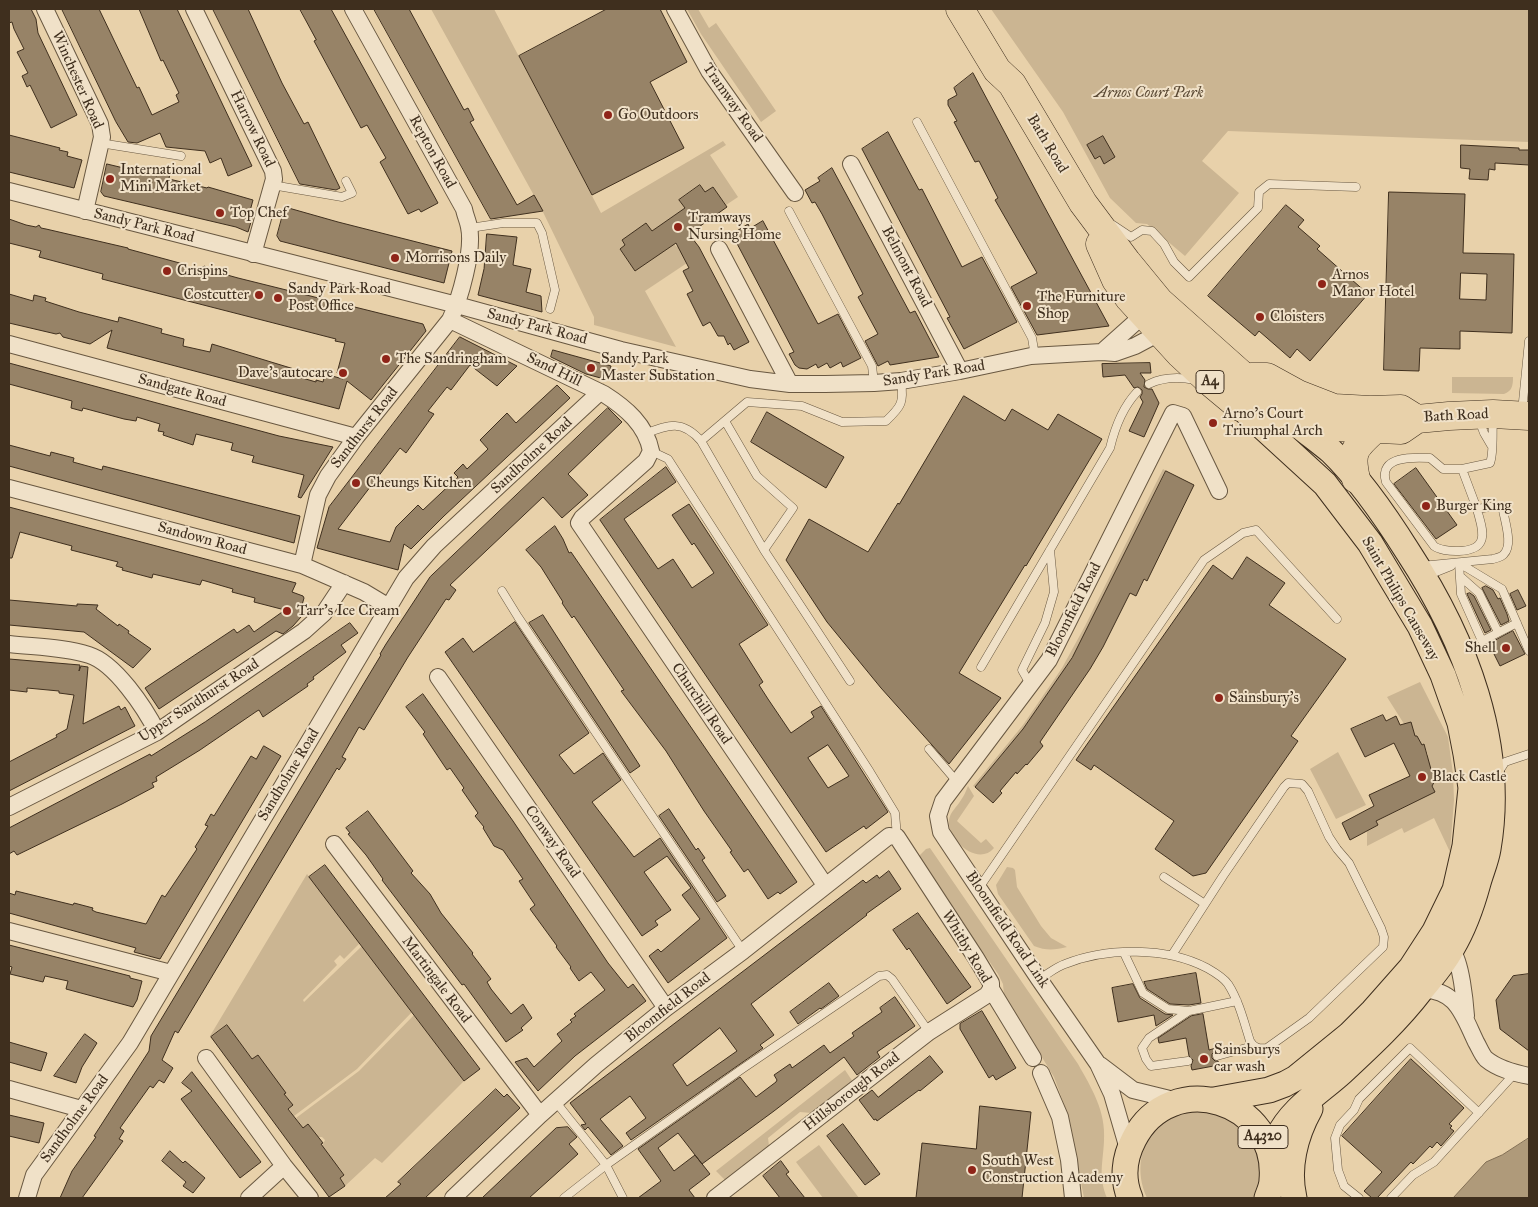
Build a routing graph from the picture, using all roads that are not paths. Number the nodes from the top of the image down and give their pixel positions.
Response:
1 (45, 9) edge
2 (194, 9) edge
3 (353, 9) edge
4 (674, 9) edge
5 (966, 15) edge
6 (916, 122) dead end
7 (100, 143) junction
8 (181, 156) dead end
9 (851, 164) dead end
10 (346, 181) dead end
11 (272, 185) junction
12 (1356, 187) dead end
13 (9, 191) edge
14 (795, 193) dead end
15 (1083, 204) junction
16 (85, 211) junction
17 (789, 211) dead end
18 (470, 228) junction
19 (719, 249) dead end
20 (253, 254) junction
21 (1151, 307) junction
22 (550, 309) dead end
23 (454, 312) junction
24 (1163, 335) junction
25 (1529, 341) edge
26 (9, 344) edge
27 (1102, 352) junction
28 (1035, 356) junction
29 (960, 371) junction
30 (1243, 377) junction
31 (901, 380) junction
32 (1210, 382) junction
33 (874, 383) junction
34 (790, 384) junction
35 (1149, 384) dead end
36 (600, 392) junction
37 (1137, 392) dead end
38 (1240, 407) junction
39 (1334, 408) junction
40 (1485, 414) junction
41 (1526, 416) edge
42 (1417, 419) junction
43 (725, 421) junction
44 (1307, 428) junction
45 (1374, 430) junction
46 (646, 434) junction
47 (356, 437) junction
48 (701, 441) junction
49 (1491, 445) junction
50 (651, 451) junction
51 (1462, 468) junction
52 (1356, 480) junction
53 (1325, 484) junction
54 (9, 488) edge
55 (1219, 492) dead end
56 (1477, 510) junction
57 (764, 550) junction
58 (1050, 550) junction
59 (1460, 563) junction
60 (302, 565) junction
61 (1421, 571) junction
62 (1461, 576) junction
63 (344, 583) junction
64 (502, 591) dead end
65 (389, 608) junction
66 (1337, 619) dead end
67 (1517, 623) junction
68 (1498, 632) junction
69 (9, 644) edge
70 (1529, 651) edge
71 (981, 667) dead end
72 (438, 677) dead end
73 (850, 681) dead end
74 (1031, 686) junction
75 (157, 732) junction
76 (929, 749) dead end
77 (1529, 754) edge
78 (1492, 784) junction
79 (954, 787) junction
80 (9, 808) edge
81 (897, 836) junction
82 (334, 844) dead end
83 (1164, 877) dead end
84 (825, 886) junction
85 (979, 888) junction
86 (1205, 904) junction
87 (9, 931) edge
88 (1441, 944) junction
89 (744, 951) junction
90 (1124, 953) junction
91 (1172, 955) junction
92 (171, 973) junction
93 (1039, 979) junction
94 (991, 989) junction
95 (1421, 990) junction
96 (1237, 1001) junction
97 (666, 1008) junction
98 (1189, 1011) junction
99 (1467, 1023) junction
100 (929, 1032) junction
101 (1253, 1046) junction
102 (1217, 1056) dead end
103 (206, 1058) dead end
104 (1188, 1061) dead end
105 (1098, 1064) junction
106 (1522, 1074) edge
107 (9, 1089) edge
108 (1321, 1090) junction
109 (1214, 1100) junction
110 (555, 1101) junction
111 (1178, 1102) junction
112 (81, 1109) junction
113 (1480, 1113) junction
114 (540, 1115) junction
115 (1128, 1149) junction
116 (606, 1165) junction
117 (284, 1166) junction
118 (1272, 1184) edge
119 (1356, 1197) edge
120 (27, 1198) edge
121 (249, 1198) edge
122 (310, 1198) edge
123 (452, 1198) edge
124 (564, 1198) edge
125 (623, 1198) edge
126 (715, 1198) edge
127 (1073, 1198) edge
128 (1130, 1198) edge
129 (1294, 1198) edge
130 (1391, 1198) edge

1 - 7 street, Winchester Road
2 - 11 street, Harrow Road
3 - 18 street, Repton Road
4 - 14 street, Tramway Road
5 - 15 highway, Bath Road / A4
6 - 28 lane
7 - 8 lane
7 - 16 street, Winchester Road
9 - 29 street, Belmont Road
10 - 11 lane
11 - 20 street, Harrow Road
12 - 15 lane
13 - 16 street, Sandy Park Road
15 - 21 highway, Bath Road / A4
16 - 20 street, Sandy Park Road
17 - 33 lane
18 - 22 lane
18 - 23 street, Repton Road
19 - 34 street
20 - 23 street, Sandy Park Road
21 - 24 highway, Bath Road / A4
21 - 27 street
21 - 30 highway, Bath Road / A4
23 - 34 street, Sandy Park Road
23 - 36 street, Sand Hill
23 - 47 street, Sandhurst Road
24 - 27 street, Sandy Park Road
24 - 32 highway, Bath Road / A4
25 - 41 lane
26 - 47 street, Sandgate Road
27 - 28 street, Sandy Park Road
28 - 29 street, Sandy Park Road
29 - 31 street, Sandy Park Road
30 - 39 highway, Bath Road / A4
30 - 44 highway, Bath Road / A4
31 - 33 street, Sandy Park Road
31 - 43 lane
32 - 35 lane
32 - 38 highway, Bath Road / A4
33 - 34 street, Sandy Park Road
36 - 46 street, Sand Hill
36 - 65 street, Sandholme Road
37 - 58 lane
38 - 44 highway, Bath Road / A4
38 - 53 main road, Saint Philips Causeway
39 - 42 highway, Bath Road / A4
39 - 44 main road
40 - 41 highway, Bath Road / A4
40 - 42 highway, Bath Road / A4
40 - 49 lane
40 - 49 lane
42 - 45 highway, A4
43 - 48 lane
43 - 57 lane
44 - 45 highway, A4
44 - 52 main road, Saint Philips Causeway
44 - 53 main road
45 - 52 highway
46 - 48 lane
46 - 50 street, Sand Hill
47 - 60 street, Sandhurst Road
48 - 57 lane
49 - 51 lane
50 - 81 lane
50 - 84 street, Churchill Road
51 - 56 lane
51 - 56 lane
52 - 61 main road, Saint Philips Causeway
53 - 88 main road, Saint Philips Causeway
54 - 60 street, Sandown Road
55 - 74 street, Bloomfield Road
56 - 59 lane
57 - 73 lane
58 - 71 lane
58 - 74 lane
59 - 61 lane
59 - 61 lane
59 - 62 lane
59 - 67 lane
60 - 63 street, Sandown Road
61 - 78 main road, Saint Philips Causeway
62 - 68 lane
62 - 68 lane
63 - 65 street, Sandown Road
63 - 75 street, Upper Sandhurst Road
64 - 89 lane
65 - 92 street, Sandholme Road
66 - 85 lane
67 - 68 lane
67 - 70 lane
69 - 75 street
72 - 97 street, Conway Road
74 - 79 street, Bloomfield Road
75 - 80 street, Upper Sandhurst Road
76 - 79 lane
77 - 78 lane
78 - 88 main road, Saint Philips Causeway
79 - 85 street, Bloomfield Road Link
81 - 84 street, Bloomfield Road
81 - 94 street, Whitby Road
82 - 114 street, Martingale Road
83 - 86 lane
84 - 89 street, Bloomfield Road
85 - 93 street, Bloomfield Road Link
86 - 91 lane
86 - 101 lane
87 - 92 street
88 - 95 main road, Saint Philips Causeway
88 - 99 street
88 - 109 main road, Saint Philips Causeway
89 - 97 street, Bloomfield Road
90 - 91 lane
90 - 93 lane
90 - 98 lane
91 - 96 lane
92 - 112 street, Sandholme Road
93 - 105 street, Bloomfield Road Link
94 - 100 street, Hillsborough Road
94 - 127 street, Whitby Road
95 - 99 street
95 - 108 main road, Saint Philips Causeway
96 - 98 lane
96 - 101 lane
97 - 110 street, Bloomfield Road
98 - 104 lane
99 - 106 street
100 - 116 lane
100 - 126 street, Hillsborough Road
101 - 102 lane
103 - 117 street
105 - 111 street, Bloomfield Road Link
105 - 115 street, Bloomfield Road Link
106 - 113 lane
107 - 112 street
108 - 118 main road, Saint Philips Causeway
108 - 129 main road, Saint Philips Causeway
109 - 111 main road, A4320
109 - 118 main road, A4320
110 - 114 street, Bloomfield Road
110 - 116 lane
111 - 115 main road, A4320
112 - 120 street, Sandholme Road
113 - 119 lane
113 - 130 lane
114 - 123 street, Bloomfield Road
115 - 128 main road, A4320
116 - 124 lane
116 - 125 lane
117 - 121 street
117 - 122 street

